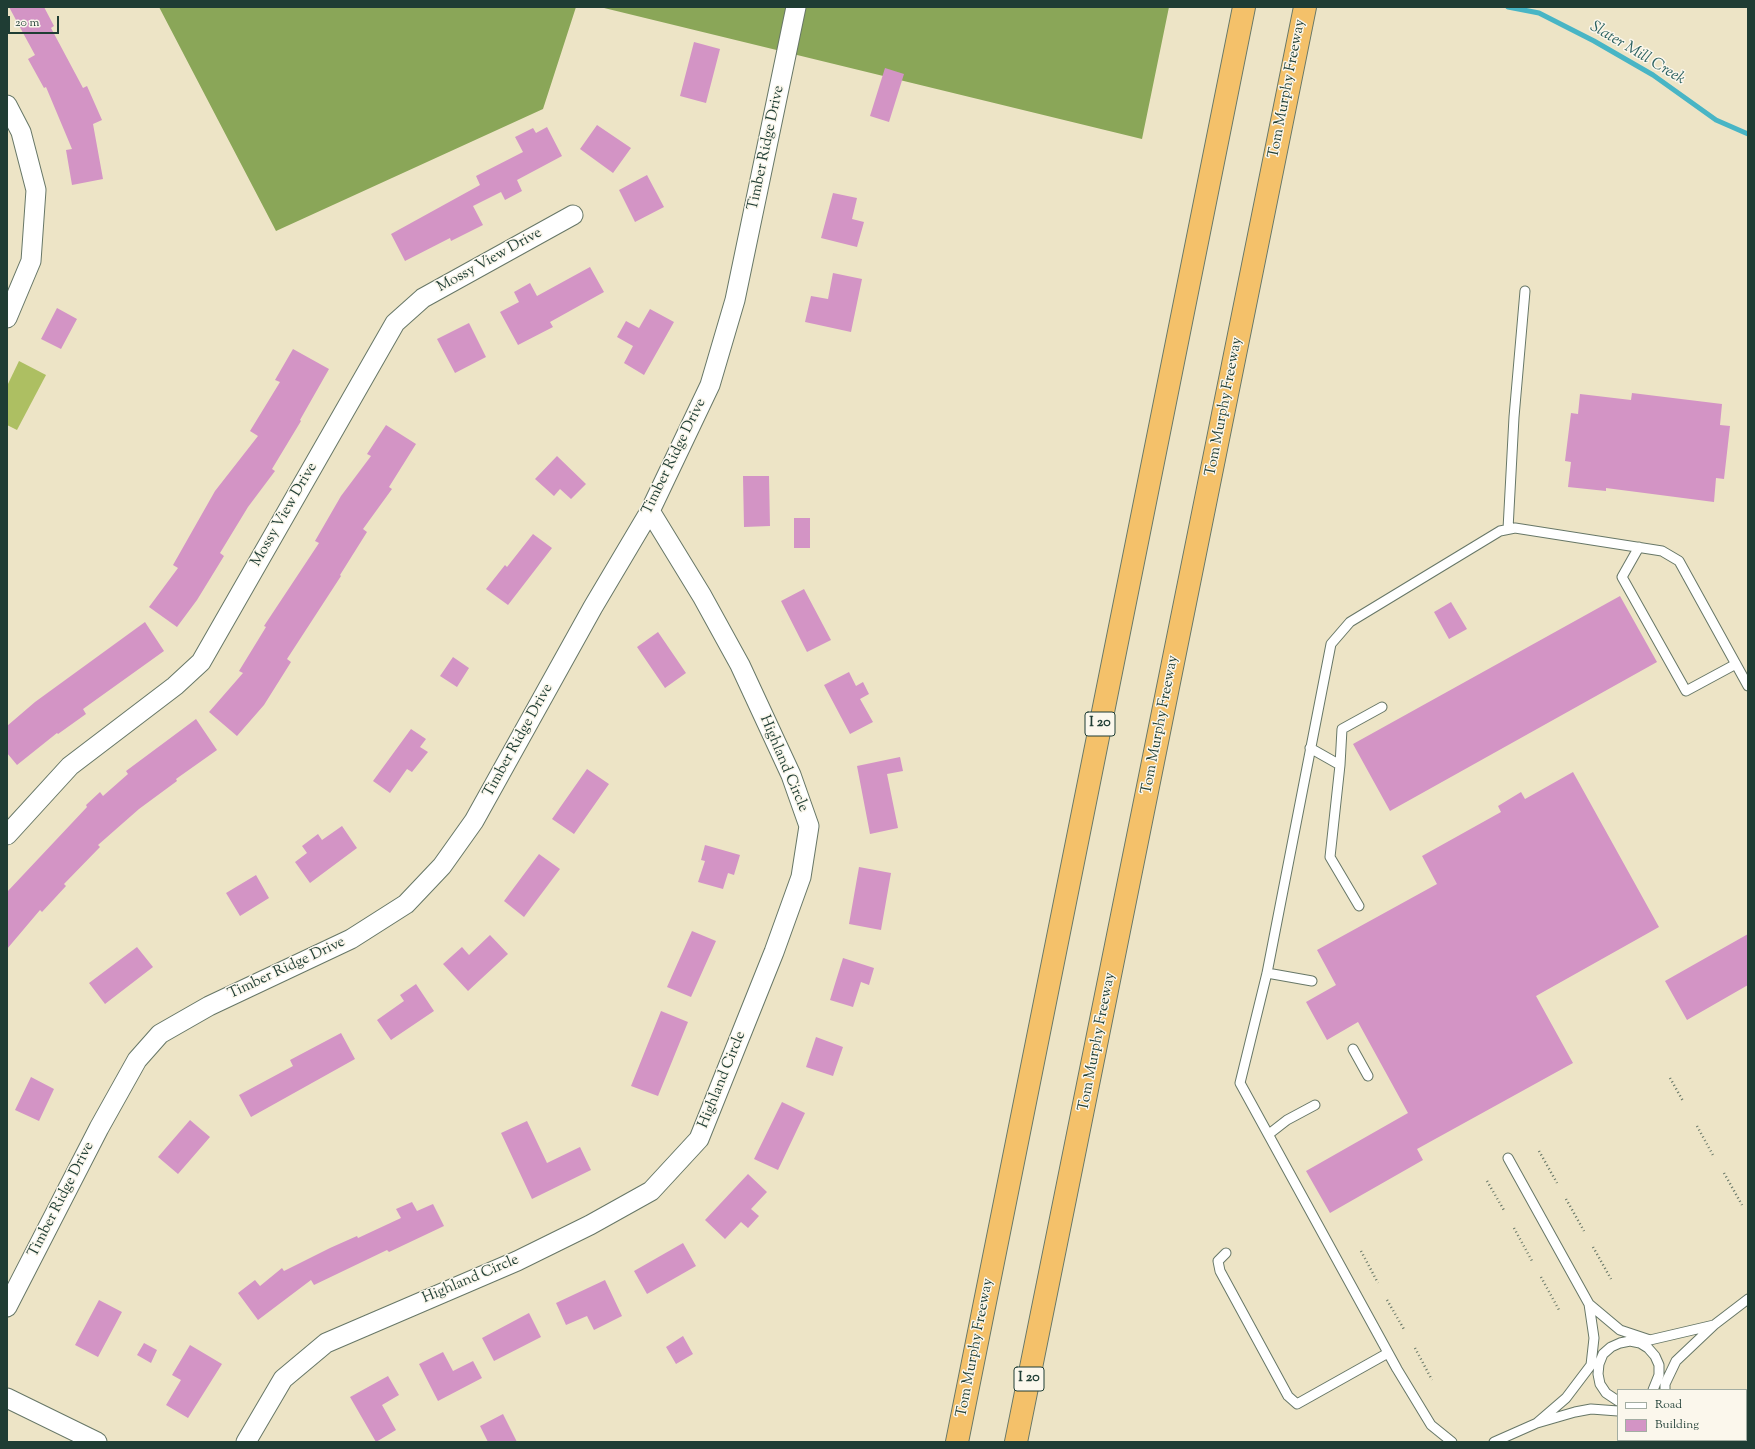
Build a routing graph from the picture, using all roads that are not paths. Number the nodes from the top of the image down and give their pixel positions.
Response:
1 (796, 7) edge
2 (1244, 7) edge
3 (1305, 7) edge
4 (7, 105) edge
5 (573, 215) dead end
6 (1524, 291) dead end
7 (7, 318) edge
8 (650, 511) junction
9 (1508, 529) junction
10 (1639, 547) junction
11 (1736, 664) junction
12 (1748, 686) edge
13 (1382, 707) dead end
14 (1310, 748) junction
15 (1340, 765) junction
16 (7, 835) edge
17 (1359, 906) dead end
18 (1267, 973) junction
19 (1312, 981) dead end
20 (1353, 1049) dead end
21 (1368, 1076) dead end
22 (1315, 1105) dead end
23 (1268, 1134) junction
24 (1508, 1158) dead end
25 (1226, 1253) dead end
26 (1748, 1299) edge
27 (1589, 1304) junction
28 (7, 1307) edge
29 (1042, 1316) junction
30 (1714, 1325) junction
31 (1637, 1336) junction
32 (1620, 1342) junction
33 (1648, 1348) junction
34 (1388, 1353) junction
35 (1603, 1354) junction
36 (1591, 1365) junction
37 (1598, 1374) junction
38 (1659, 1375) junction
39 (1664, 1387) edge
40 (1655, 1389) edge
41 (1609, 1395) junction
42 (7, 1398) edge
43 (1617, 1400) edge
44 (1617, 1411) edge
45 (1537, 1423) junction
46 (97, 1442) edge
47 (246, 1442) edge
48 (957, 1442) edge
49 (1016, 1442) edge
50 (1028, 1442) edge
51 (1452, 1442) edge
52 (1494, 1442) edge

1 - 8 street, Timber Ridge Drive
2 - 48 highway, Tom Murphy Freeway / I 20
3 - 29 highway, Tom Murphy Freeway / I 20
4 - 7 street
5 - 16 street, Mossy View Drive
6 - 9 lane
8 - 28 street, Timber Ridge Drive
8 - 47 street, Highland Circle
9 - 10 lane
9 - 14 lane
10 - 11 lane
10 - 11 lane
11 - 12 lane
13 - 15 lane
14 - 15 lane
14 - 18 lane
15 - 17 lane
18 - 19 lane
18 - 23 lane
20 - 21 lane
22 - 23 lane
23 - 34 lane
24 - 27 lane
25 - 34 lane
26 - 30 lane
27 - 31 lane
27 - 36 lane
29 - 49 highway, Tom Murphy Freeway / I 20
29 - 50 highway
30 - 31 lane
30 - 39 lane
31 - 32 lane
31 - 33 lane
32 - 33 lane
32 - 35 lane
33 - 38 lane
34 - 51 lane
35 - 36 lane
35 - 37 lane
36 - 37 lane
36 - 45 lane
37 - 41 lane
38 - 39 lane
38 - 40 lane
41 - 43 lane
41 - 44 lane
42 - 46 street
44 - 45 lane
45 - 52 lane

